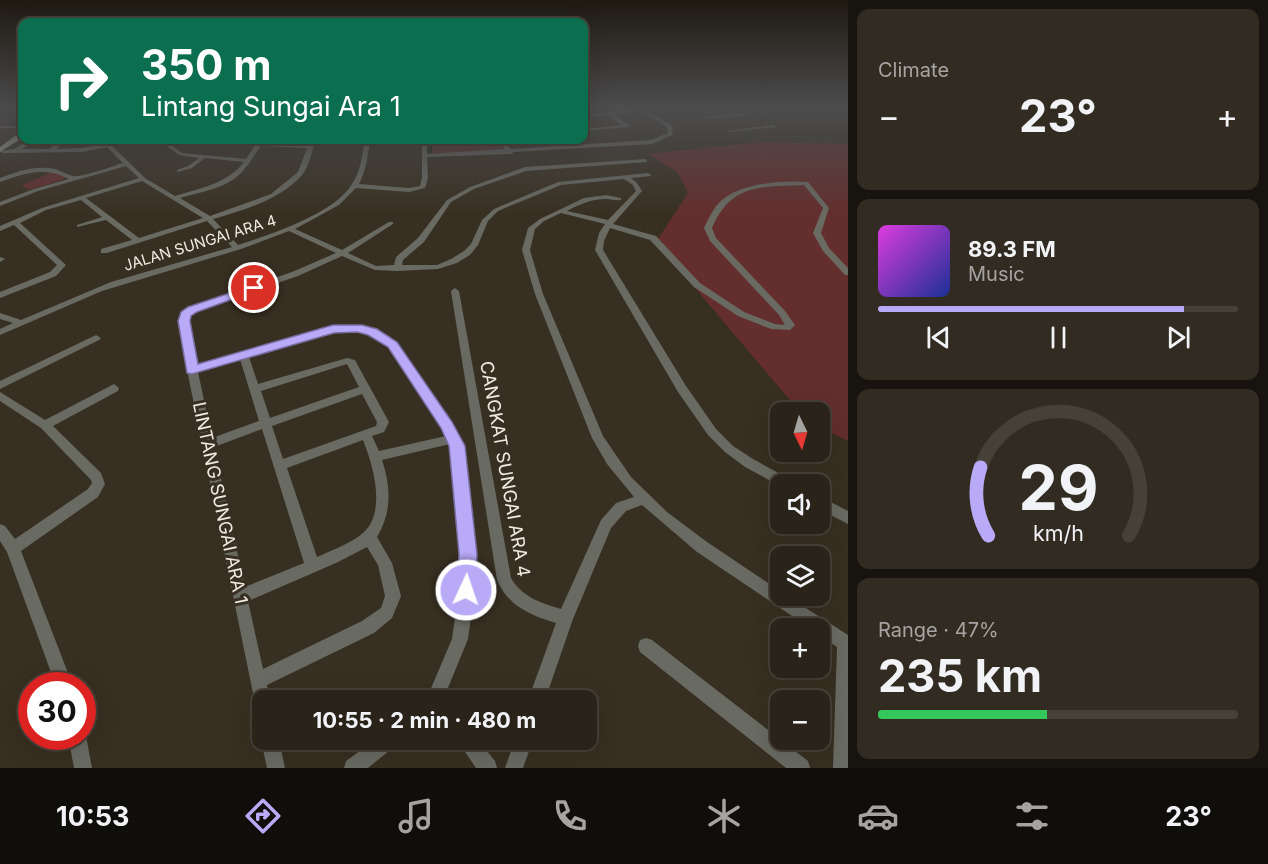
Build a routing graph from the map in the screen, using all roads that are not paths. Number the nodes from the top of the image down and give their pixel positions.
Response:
1 (26, 144) edge
2 (59, 144) edge
3 (94, 144) edge
4 (102, 144) edge
5 (109, 144) edge
6 (167, 144) edge
7 (259, 144) joint
8 (311, 144) edge
9 (367, 144) edge
10 (424, 144) edge
11 (503, 144) edge
12 (622, 144) joint
13 (310, 147) junction
14 (91, 149) junction
15 (16, 151) junction
16 (49, 151) junction
17 (632, 151) dead end
18 (511, 152) junction
19 (2, 153) edge
20 (424, 156) junction
21 (203, 157) junction
22 (247, 161) junction
23 (645, 161) dead end
24 (126, 164) junction
25 (179, 171) dead end
26 (648, 176) dead end
27 (626, 178) junction
28 (74, 179) junction
29 (143, 179) junction
30 (0, 180) edge
31 (355, 186) junction
32 (82, 198) junction
33 (175, 198) junction
34 (619, 199) dead end
35 (0, 204) edge
36 (560, 211) junction
37 (108, 217) junction
38 (208, 218) junction
39 (15, 222) junction
40 (391, 223) dead end
41 (609, 224) junction
42 (79, 226) dead end
43 (0, 229) edge
44 (290, 229) junction
45 (137, 240) junction
46 (237, 248) junction
47 (104, 251) dead end
48 (343, 254) junction
49 (397, 269) junction
50 (848, 273) edge
51 (455, 291) dead end
52 (0, 295) edge
53 (0, 316) edge
54 (22, 323) junction
55 (0, 332) edge
56 (96, 338) dead end
57 (243, 354) junction
58 (192, 370) junction
59 (0, 385) edge
60 (114, 388) dead end
61 (255, 389) junction
62 (364, 389) junction
63 (0, 396) edge
64 (266, 424) junction
65 (45, 425) junction
66 (454, 439) junction
67 (368, 440) dead end
68 (208, 444) junction
69 (375, 457) junction
70 (280, 465) junction
71 (770, 475) edge
72 (644, 499) junction
73 (830, 508) edge
74 (848, 518) edge
75 (0, 530) edge
76 (369, 537) junction
77 (13, 548) junction
78 (312, 564) junction
79 (240, 597) junction
80 (565, 618) junction
81 (846, 644) edge
82 (646, 646) dead end
83 (60, 672) edge
84 (258, 680) junction
85 (260, 690) edge
86 (440, 690) edge
87 (540, 690) edge
88 (79, 750) edge
89 (272, 750) edge
90 (376, 750) edge
91 (474, 750) edge
92 (520, 750) edge
93 (82, 768) edge
94 (276, 768) edge
95 (353, 768) edge
96 (488, 768) edge
97 (514, 768) edge
98 (801, 768) edge
99 (842, 768) edge

1 - 15 street
2 - 16 street
3 - 14 street
4 - 14 street
5 - 24 street
6 - 21 street
7 - 13 street
7 - 22 street
8 - 13 street
9 - 31 street, JALAN SUNGAI ARA 4
10 - 20 street
11 - 18 street
12 - 17 street
12 - 18 street
13 - 38 street
14 - 16 street
15 - 16 street
15 - 19 street
18 - 20 street
20 - 31 street
21 - 22 street
21 - 25 street
22 - 33 street
23 - 49 street
24 - 28 street
24 - 29 street
26 - 27 street
27 - 41 street
27 - 49 street
28 - 30 street
28 - 35 street
29 - 32 street
29 - 33 street
31 - 44 street, JALAN SUNGAI ARA 4
32 - 37 street
32 - 39 street
33 - 38 street
34 - 36 street
36 - 41 street
36 - 72 street
37 - 42 street
37 - 45 street
38 - 45 street
38 - 46 street
39 - 43 street
39 - 52 street
40 - 48 street, LINTANG SUNGAI ARA 1
41 - 50 street
41 - 71 street
44 - 46 street, JALAN SUNGAI ARA 4
44 - 48 street
45 - 47 street
46 - 54 street, JALAN SUNGAI ARA 4
48 - 49 street
48 - 58 street, LINTANG SUNGAI ARA 1
51 - 80 street, CANGKAT SUNGAI ARA 4
53 - 54 street
54 - 55 street, JALAN SUNGAI ARA 4
56 - 59 street
57 - 58 street
57 - 61 street
57 - 66 street
58 - 68 street, LINTANG SUNGAI ARA 1
60 - 65 street
61 - 62 street
61 - 64 street
62 - 64 street
62 - 70 street
63 - 65 street
64 - 68 street
64 - 70 street
65 - 77 street
66 - 69 street
66 - 86 street
67 - 69 street
68 - 79 street, LINTANG SUNGAI ARA 1
69 - 76 street
70 - 78 street
72 - 80 street
72 - 81 street
73 - 74 street
75 - 77 street
76 - 78 street
76 - 84 street
77 - 83 street
78 - 79 street
79 - 84 street, LINTANG SUNGAI ARA 1
80 - 87 street
81 - 99 street
82 - 98 street
84 - 85 street, LINTANG SUNGAI ARA 1
88 - 93 street
89 - 94 street
90 - 95 street
91 - 96 street
92 - 97 street

